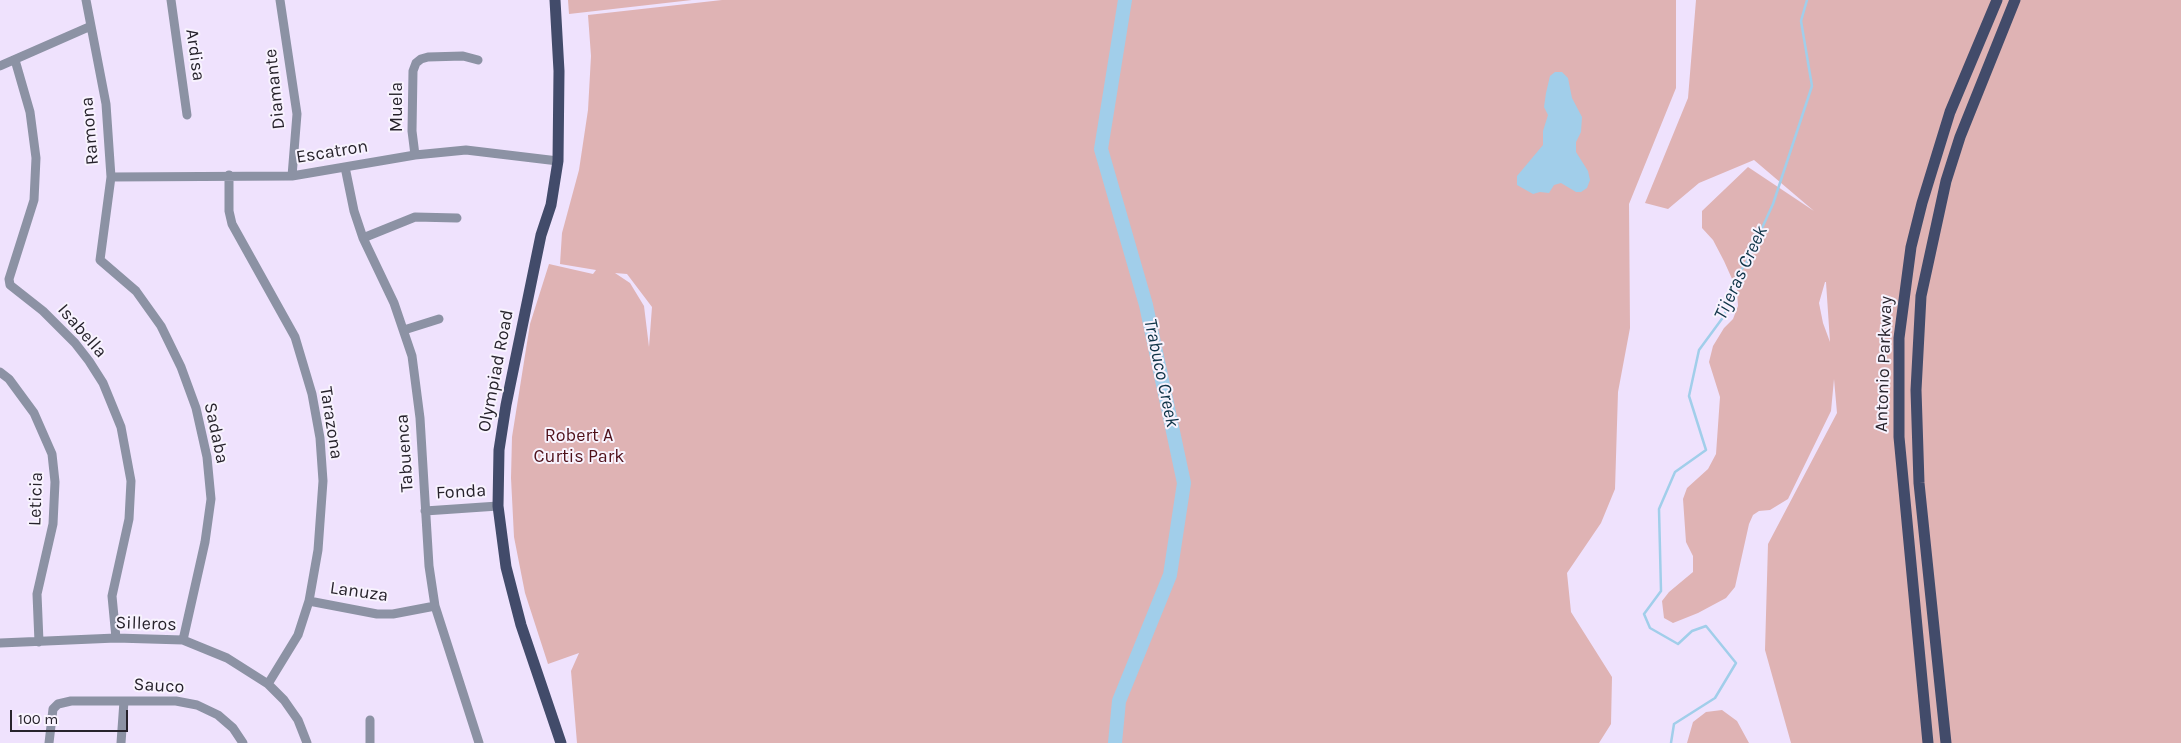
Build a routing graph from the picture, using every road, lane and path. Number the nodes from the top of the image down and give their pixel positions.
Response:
1 (86, 0) edge
2 (171, 0) edge
3 (280, 0) edge
4 (555, 0) edge
5 (1997, 0) edge
6 (2015, 0) edge
7 (91, 26) junction
8 (15, 60) junction
9 (478, 60) dead end
10 (0, 66) edge
11 (187, 115) dead end
12 (415, 155) junction
13 (558, 160) junction
14 (345, 167) junction
15 (229, 175) junction
16 (292, 176) junction
17 (110, 177) junction
18 (457, 218) dead end
19 (363, 238) junction
20 (100, 260) joint
21 (439, 319) dead end
22 (404, 330) junction
23 (0, 372) edge
24 (498, 506) junction
25 (425, 510) junction
26 (309, 601) junction
27 (435, 606) junction
28 (116, 638) junction
29 (183, 640) junction
30 (39, 642) junction
31 (0, 643) edge
32 (268, 684) junction
33 (124, 701) junction
34 (370, 720) dead end
35 (49, 743) edge
36 (121, 743) edge
37 (243, 743) edge
38 (307, 743) edge
39 (370, 743) edge
40 (479, 743) edge
41 (561, 743) edge
42 (1928, 743) edge
43 (1946, 743) edge

1 - 7 street, Ramona
2 - 11 street, Ardisa
3 - 16 street, Diamante
4 - 13 main road, Olympiad Road
5 - 42 main road, Antonio Parkway
6 - 43 main road, Antonio Parkway
7 - 8 street
7 - 17 street, Ramona
8 - 10 street
8 - 28 street, Isabella
9 - 12 street, Muela
12 - 13 street, Escatron
12 - 14 street, Escatron
13 - 24 main road, Olympiad Road
14 - 16 street, Escatron
14 - 19 street, Tabuenca
15 - 16 street, Escatron
15 - 17 street, Escatron
15 - 26 street, Tarazona
17 - 20 street, Ramona
18 - 19 street
19 - 22 street, Tabuenca
20 - 29 street, Sadaba
21 - 22 street
22 - 25 street, Tabuenca
23 - 30 street, Leticia
24 - 25 street, Fonda
24 - 41 main road, Olympiad Road
25 - 27 street, Tabuenca
26 - 27 street, Lanuza
26 - 32 street, Tarazona
27 - 40 street, Tabuenca
28 - 29 street, Silleros
28 - 30 street, Silleros
29 - 32 street, Silleros
30 - 31 street, Silleros
32 - 38 street, Silleros
33 - 35 street, Sauco
33 - 36 street
33 - 37 street, Sauco
34 - 39 street

